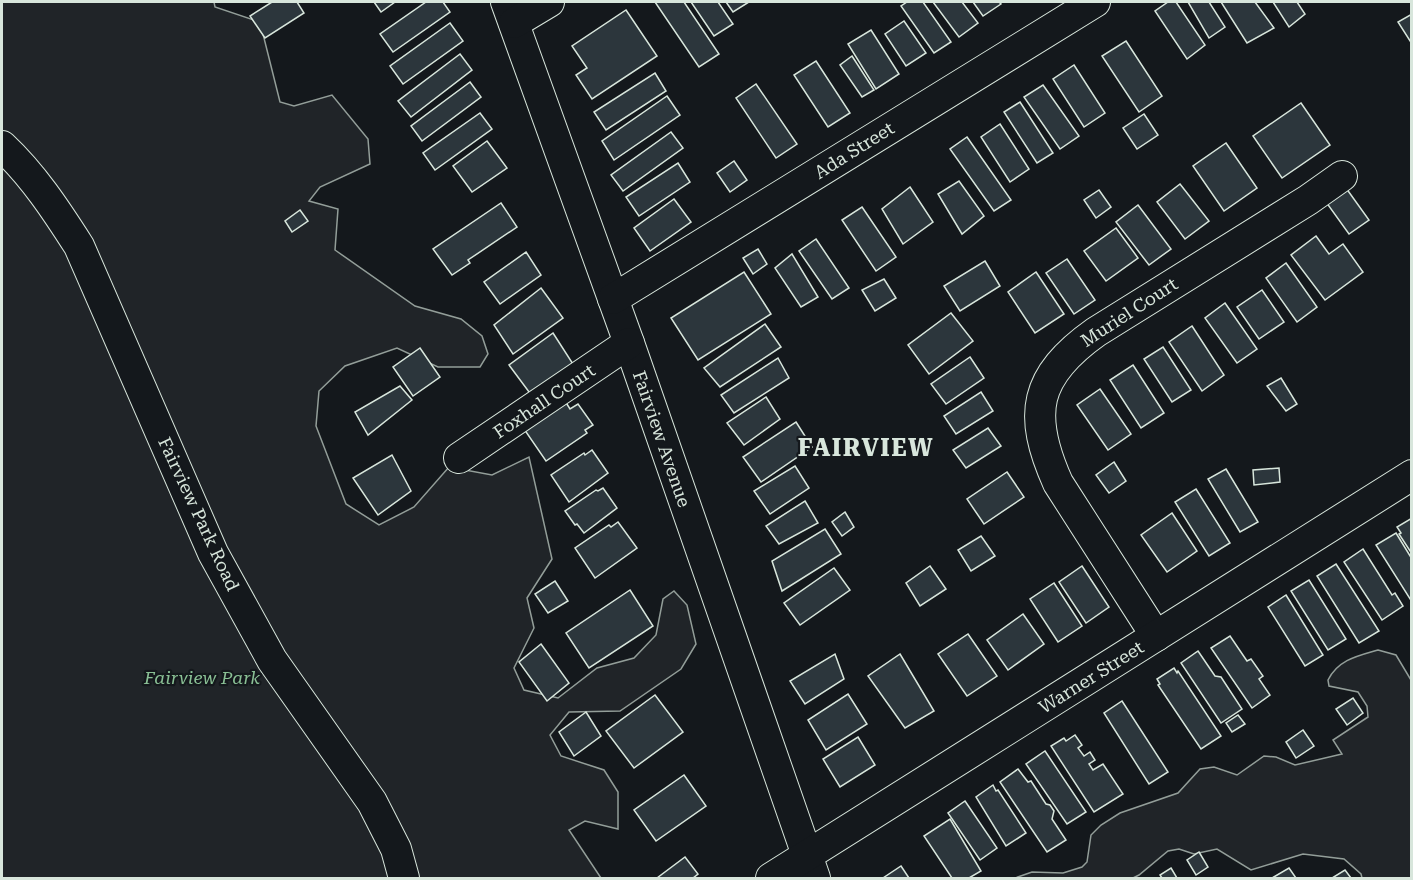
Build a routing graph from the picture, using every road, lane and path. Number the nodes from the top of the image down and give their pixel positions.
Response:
1 (549, 2) edge
2 (1095, 2) edge
3 (510, 12) edge
4 (2, 146) edge
5 (1342, 176) dead end
6 (613, 299) junction
7 (629, 343) junction
8 (459, 458) dead end
9 (1412, 475) edge
10 (1156, 636) junction
11 (810, 867) edge
12 (404, 879) edge
13 (771, 879) edge

1 - 3 street
2 - 6 street, Ada Street
3 - 6 street, Fairview Avenue
4 - 12 street, Fairview Park Road
5 - 10 street, Muriel Court
6 - 7 street, Fairview Avenue
7 - 8 street, Foxhall Court
7 - 11 street, Fairview Avenue
9 - 10 street, Warner Street
10 - 11 street, Warner Street
11 - 13 street, Warner Street

